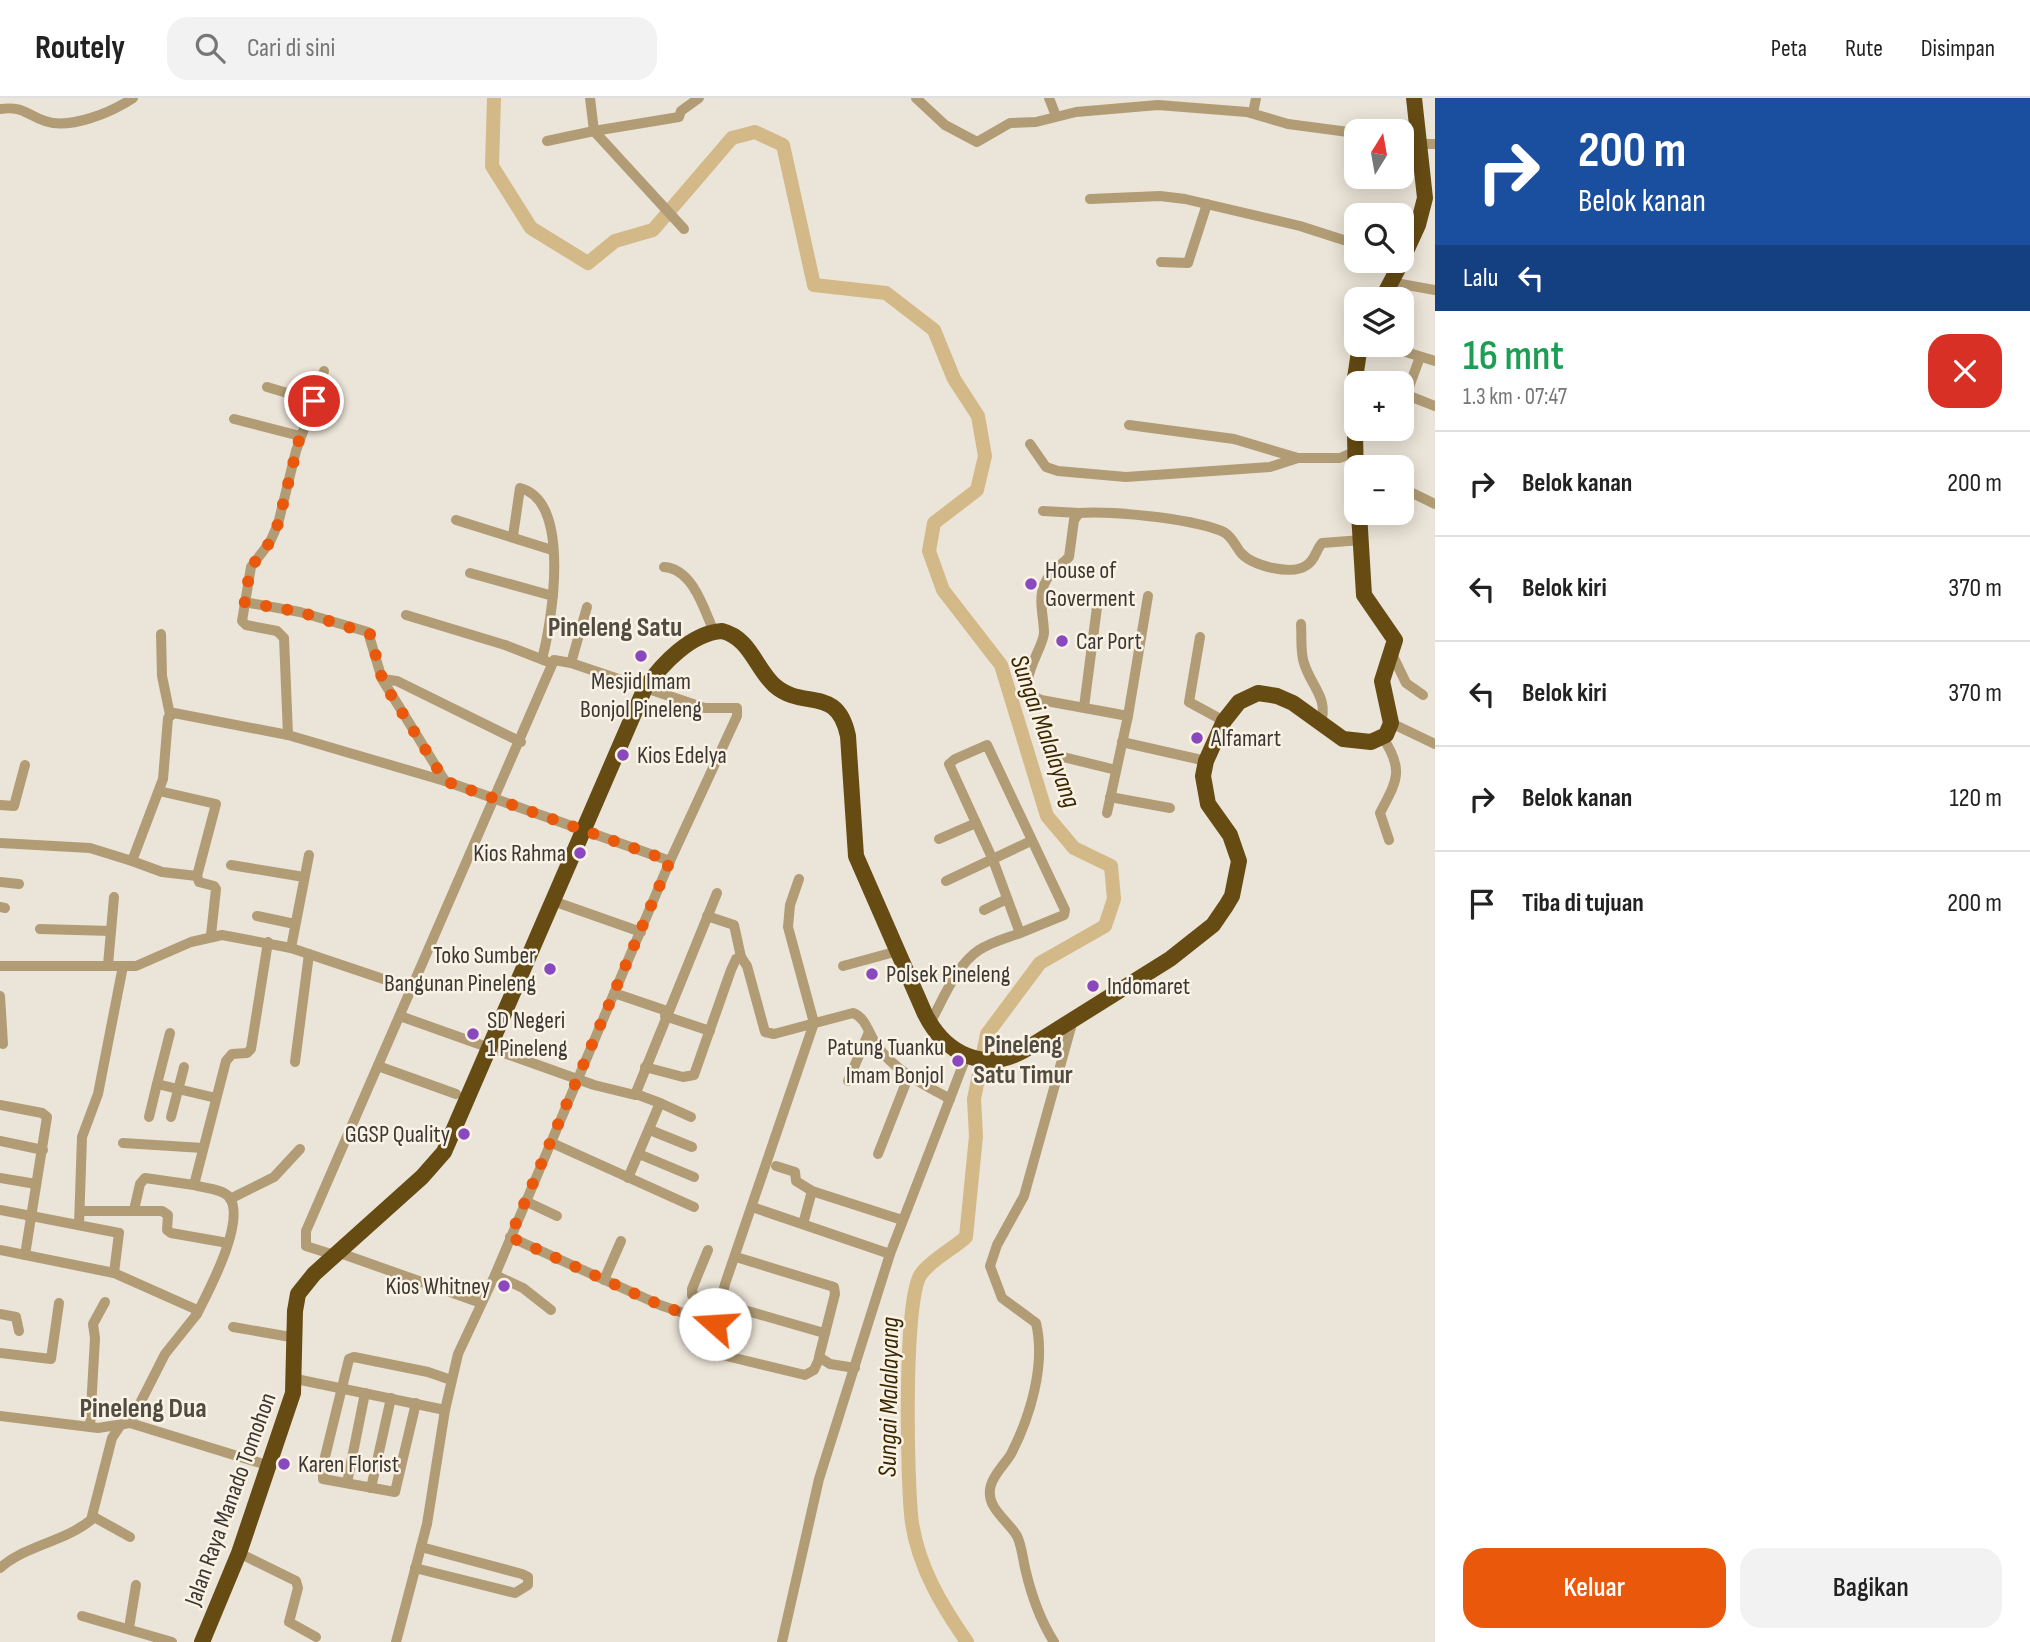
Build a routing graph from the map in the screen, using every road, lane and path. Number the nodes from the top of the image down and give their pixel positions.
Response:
1 (133, 98) edge
2 (590, 98) edge
3 (678, 98) edge
4 (699, 98) edge
5 (916, 98) edge
6 (1049, 98) edge
7 (1256, 98) edge
8 (1414, 98) edge
9 (0, 109) edge
10 (681, 111) junction
11 (1252, 113) junction
12 (1056, 116) junction
13 (594, 131) junction
14 (1344, 131) edge
15 (1418, 139) edge
16 (547, 141) dead end
17 (1090, 199) dead end
18 (1430, 200) edge
19 (1208, 204) junction
20 (684, 229) dead end
21 (1414, 234) edge
22 (1344, 241) edge
23 (1161, 262) dead end
24 (1396, 273) edge
25 (1391, 282) junction
26 (1388, 287) edge
27 (1435, 290) edge
28 (1414, 354) edge
29 (1420, 356) junction
30 (1435, 361) edge
31 (324, 371) dead end
32 (1414, 371) edge
33 (267, 387) dead end
34 (1414, 398) edge
35 (314, 401) junction
36 (1435, 406) edge
37 (234, 419) dead end
38 (1129, 425) dead end
39 (300, 436) junction
40 (1355, 441) edge
41 (1030, 444) dead end
42 (1354, 452) junction
43 (1354, 455) edge
44 (1298, 458) junction
45 (1414, 493) edge
46 (1435, 503) edge
47 (1043, 511) dead end
48 (1079, 513) junction
49 (456, 520) dead end
50 (1360, 525) edge
51 (513, 536) junction
52 (1362, 540) junction
53 (552, 550) junction
54 (664, 567) dead end
55 (470, 573) dead end
56 (553, 596) junction
57 (1147, 596) dead end
58 (244, 602) junction
59 (587, 607) dead end
60 (1097, 607) dead end
61 (406, 615) dead end
62 (1301, 624) dead end
63 (714, 632) junction
64 (161, 634) dead end
65 (1200, 637) dead end
66 (1392, 654) junction
67 (547, 662) junction
68 (571, 663) junction
69 (382, 679) junction
70 (645, 688) junction
71 (1423, 695) dead end
72 (1084, 707) junction
73 (170, 715) junction
74 (1128, 716) junction
75 (1224, 721) junction
76 (1320, 724) junction
77 (1387, 731) junction
78 (288, 736) junction
79 (521, 741) junction
80 (1122, 742) junction
81 (1435, 744) edge
82 (1047, 753) dead end
83 (1206, 761) junction
84 (25, 765) dead end
85 (1116, 770) junction
86 (445, 781) junction
87 (159, 791) junction
88 (1110, 797) junction
89 (494, 800) junction
90 (0, 805) edge
91 (1170, 808) dead end
92 (1107, 813) dead end
93 (976, 823) junction
94 (583, 832) junction
95 (939, 839) dead end
96 (1389, 840) dead end
97 (1031, 841) junction
98 (0, 843) edge
99 (309, 855) dead end
100 (993, 860) junction
101 (132, 861) junction
102 (670, 861) junction
103 (231, 865) dead end
104 (197, 876) junction
105 (304, 877) junction
106 (799, 879) dead end
107 (946, 881) dead end
108 (0, 882) edge
109 (19, 884) dead end
110 (717, 892) dead end
111 (114, 897) dead end
112 (1007, 899) junction
113 (553, 901) junction
114 (984, 910) dead end
115 (257, 916) dead end
116 (707, 916) junction
117 (295, 924) junction
118 (40, 929) dead end
119 (111, 931) junction
120 (641, 932) junction
121 (1020, 933) junction
122 (211, 935) junction
123 (268, 942) junction
124 (291, 948) junction
125 (898, 951) junction
126 (309, 954) junction
127 (741, 957) junction
128 (108, 965) junction
129 (0, 966) edge
130 (123, 966) junction
131 (843, 966) dead end
132 (413, 989) junction
133 (614, 993) junction
134 (0, 996) edge
135 (666, 1014) junction
136 (400, 1016) junction
137 (1073, 1020) junction
138 (930, 1023) junction
139 (814, 1024) junction
140 (710, 1031) junction
141 (869, 1031) junction
142 (170, 1033) dead end
143 (3, 1044) dead end
144 (490, 1047) junction
145 (969, 1058) junction
146 (295, 1062) dead end
147 (378, 1066) junction
148 (184, 1067) dead end
149 (645, 1067) junction
150 (909, 1074) junction
151 (577, 1079) junction
152 (848, 1081) dead end
153 (157, 1084) junction
154 (178, 1089) junction
155 (456, 1094) dead end
156 (636, 1094) junction
157 (216, 1098) junction
158 (950, 1099) junction
159 (660, 1103) junction
160 (0, 1105) edge
161 (691, 1116) dead end
162 (149, 1117) dead end
163 (171, 1117) dead end
164 (650, 1129) junction
165 (0, 1141) edge
166 (123, 1143) dead end
167 (552, 1143) junction
168 (692, 1147) dead end
169 (204, 1148) junction
170 (300, 1149) dead end
171 (43, 1150) junction
172 (639, 1154) junction
173 (878, 1154) dead end
174 (776, 1166) dead end
175 (694, 1177) dead end
176 (0, 1178) edge
177 (628, 1178) junction
178 (36, 1184) junction
179 (194, 1185) junction
180 (812, 1191) junction
181 (230, 1199) junction
182 (525, 1201) junction
183 (694, 1207) dead end
184 (752, 1207) junction
185 (0, 1210) edge
186 (130, 1210) junction
187 (81, 1211) junction
188 (31, 1216) junction
189 (557, 1216) dead end
190 (902, 1220) junction
191 (803, 1224) junction
192 (79, 1225) junction
193 (116, 1232) junction
194 (510, 1237) junction
195 (621, 1241) dead end
196 (228, 1243) junction
197 (708, 1250) dead end
198 (0, 1251) edge
199 (336, 1254) junction
200 (890, 1254) junction
201 (25, 1255) junction
202 (736, 1256) junction
203 (114, 1273) junction
204 (495, 1275) junction
205 (604, 1280) junction
206 (105, 1302) dead end
207 (59, 1303) dead end
208 (481, 1303) junction
209 (719, 1303) junction
210 (551, 1310) dead end
211 (0, 1314) edge
212 (197, 1314) junction
213 (715, 1324) junction
214 (233, 1327) dead end
215 (19, 1331) dead end
216 (824, 1333) junction
217 (296, 1338) junction
218 (0, 1353) edge
219 (819, 1359) junction
220 (855, 1368) junction
221 (296, 1379) junction
222 (451, 1380) junction
223 (340, 1388) junction
224 (365, 1393) junction
225 (391, 1398) junction
226 (416, 1403) junction
227 (445, 1410) junction
228 (0, 1416) edge
229 (125, 1424) junction
230 (90, 1427) junction
231 (270, 1466) junction
232 (348, 1483) junction
233 (372, 1488) junction
234 (94, 1517) junction
235 (130, 1537) dead end
236 (421, 1547) junction
237 (239, 1553) junction
238 (0, 1568) edge
239 (415, 1568) junction
240 (136, 1585) dead end
241 (82, 1616) dead end
242 (129, 1628) junction
243 (316, 1637) dead end
244 (168, 1641) edge
245 (400, 1641) edge
246 (202, 1642) edge
247 (782, 1642) edge
248 (1054, 1642) edge

1 - 9 street
2 - 13 street
3 - 10 street
4 - 10 street
5 - 12 street
6 - 12 street
7 - 11 street
8 - 15 highway
10 - 13 street
11 - 12 street
11 - 14 street
13 - 16 street
13 - 20 street
15 - 18 highway
17 - 19 street
18 - 21 highway
19 - 22 street
19 - 23 street
24 - 25 highway
25 - 26 highway
25 - 27 street
28 - 29 street
29 - 30 street
29 - 32 street
31 - 35 street
33 - 35 street
34 - 36 street
35 - 39 street
37 - 39 street
38 - 44 street
39 - 58 street
40 - 42 highway
41 - 44 street
42 - 43 highway
42 - 44 street
45 - 46 street
47 - 48 street
48 - 52 street
48 - 72 street
49 - 51 street
50 - 52 highway
51 - 53 street
51 - 53 street
52 - 66 highway
53 - 56 street
54 - 63 street
55 - 56 street
56 - 67 street
57 - 74 street
58 - 69 street
58 - 78 street
59 - 68 street
60 - 72 street
61 - 67 street
62 - 76 street
63 - 70 highway, Jalan Raya Manado Tomohon
63 - 125 highway
64 - 73 street
65 - 75 street
66 - 71 street
66 - 77 highway
67 - 68 street
67 - 79 street
68 - 70 street
69 - 79 street
69 - 86 street
70 - 94 highway, Jalan Raya Manado Tomohon
70 - 102 street
72 - 74 street
73 - 78 street
73 - 87 street
74 - 80 street
75 - 76 highway
75 - 83 highway
76 - 77 highway
77 - 81 street
77 - 96 street
78 - 86 street
79 - 89 street
80 - 83 street
80 - 85 street
82 - 85 street
83 - 137 highway
84 - 90 street
85 - 88 street
86 - 89 street
87 - 101 street
87 - 104 street
88 - 91 street
88 - 92 street
89 - 94 street
89 - 132 street
93 - 95 street
93 - 97 street
93 - 100 street
94 - 102 street
94 - 113 highway, Jalan Raya Manado Tomohon
97 - 100 street
97 - 121 street
98 - 101 street
99 - 105 street
100 - 107 street
100 - 112 street
101 - 104 street
102 - 120 street
103 - 105 street
104 - 122 street
105 - 117 street
106 - 139 street
108 - 109 street
110 - 116 street
111 - 119 street
112 - 114 street
112 - 121 street
113 - 120 street
113 - 144 highway, Jalan Raya Manado Tomohon
115 - 117 street
116 - 127 street
116 - 135 street
117 - 124 street
118 - 119 street
119 - 128 street
120 - 133 street
121 - 138 street
122 - 123 street
122 - 130 street
123 - 124 street
123 - 157 street
124 - 126 street
125 - 131 street
125 - 138 highway
126 - 132 street
126 - 146 street
127 - 139 street
127 - 140 street
128 - 129 street
128 - 130 street
130 - 187 street
132 - 136 street
133 - 135 street
133 - 151 street
134 - 143 street
135 - 140 street
135 - 149 street
136 - 144 street
136 - 147 street
137 - 145 highway
137 - 248 street
138 - 145 highway
139 - 141 street
139 - 184 street
140 - 149 street
141 - 150 street
141 - 152 street
142 - 153 street
144 - 151 street
144 - 199 highway, Jalan Raya Manado Tomohon
145 - 158 street
147 - 155 street
147 - 199 street
148 - 154 street
149 - 156 street
150 - 158 street
150 - 173 street
151 - 156 street
151 - 167 street
153 - 154 street
153 - 162 street
154 - 157 street
154 - 163 street
156 - 159 street
157 - 169 street
158 - 190 street
159 - 161 street
159 - 164 street
160 - 171 street
164 - 168 street
164 - 172 street
165 - 171 street
166 - 169 street
167 - 177 street
167 - 182 street
169 - 179 street
170 - 181 street
171 - 178 street
172 - 175 street
172 - 177 street
174 - 180 street
176 - 178 street
177 - 183 street
178 - 188 street
179 - 181 street
179 - 186 street
180 - 190 street
180 - 191 street
181 - 196 street
182 - 189 street
182 - 194 street
184 - 191 street
184 - 202 street
185 - 188 street
186 - 187 street
186 - 193 street
186 - 196 street
187 - 192 street
188 - 192 street
188 - 201 street
190 - 200 street
191 - 200 street
192 - 193 street
193 - 203 street
194 - 204 street
194 - 205 street
195 - 205 street
196 - 212 street
197 - 209 street
198 - 201 street
199 - 208 street
199 - 217 highway, Jalan Raya Manado Tomohon
200 - 220 street
201 - 203 street
202 - 209 street
202 - 216 street
203 - 212 street
204 - 208 street
204 - 210 street
205 - 213 street
206 - 230 street
207 - 218 street
208 - 222 street
209 - 213 street
209 - 216 street
211 - 215 street
212 - 229 street
213 - 219 street
214 - 217 street
216 - 219 street
217 - 221 highway, Jalan Raya Manado Tomohon
219 - 220 street
220 - 247 street
221 - 223 street
221 - 231 highway, Jalan Raya Manado Tomohon
222 - 223 street
222 - 227 street
223 - 224 street
223 - 232 street
224 - 225 street
224 - 232 street
225 - 226 street
225 - 233 street
226 - 227 street
226 - 233 street
227 - 236 street
228 - 230 street
229 - 230 street
229 - 231 street
229 - 234 street
231 - 237 highway, Jalan Raya Manado Tomohon
232 - 233 street
234 - 235 street
234 - 238 street
236 - 239 street
236 - 239 street
237 - 243 street
237 - 246 highway, Jalan Raya Manado Tomohon
239 - 245 street
240 - 242 street
241 - 242 street
242 - 244 street

